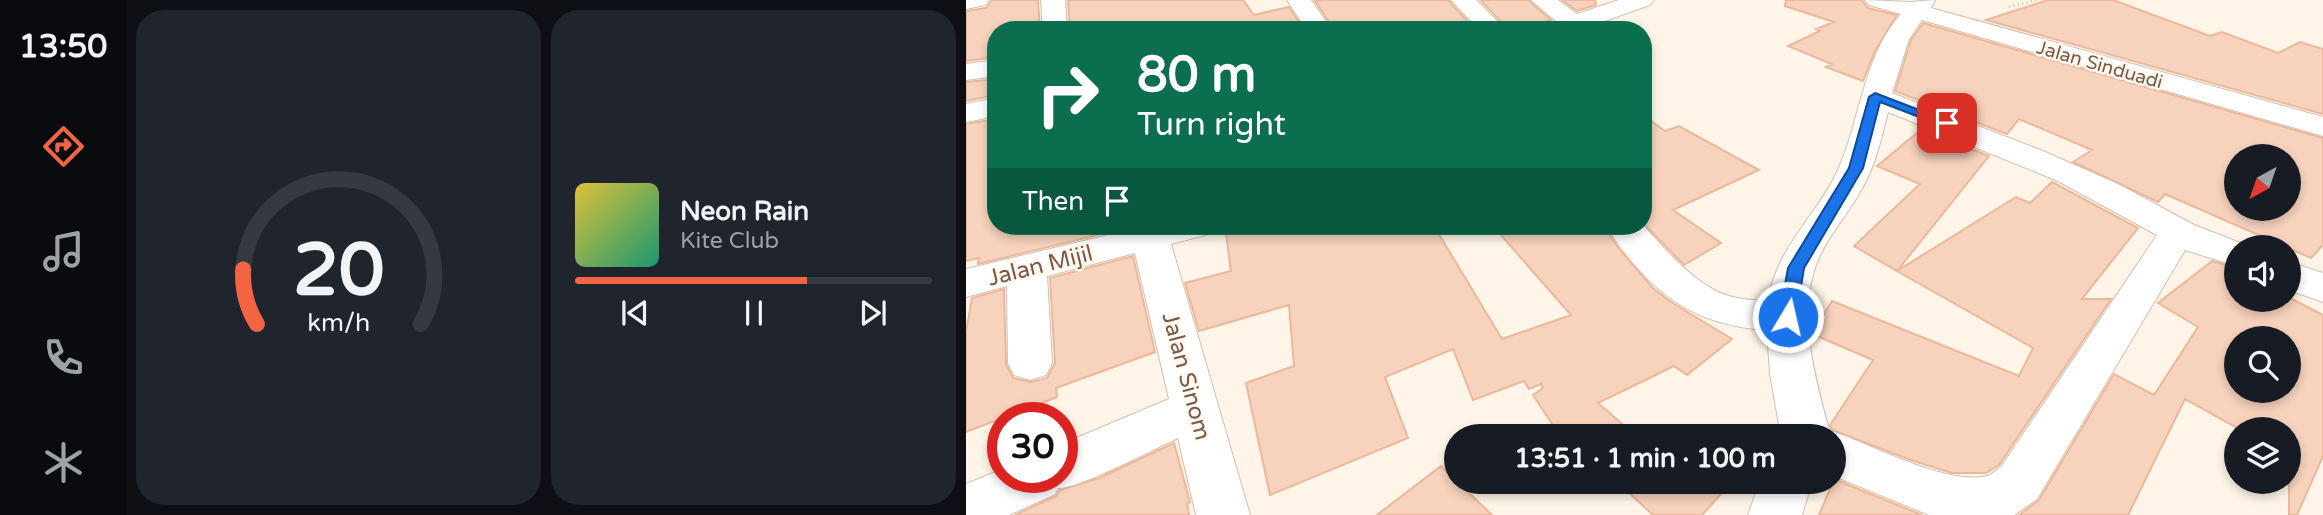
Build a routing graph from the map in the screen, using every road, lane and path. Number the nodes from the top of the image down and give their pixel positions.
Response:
1 (977, 0) edge
2 (1053, 0) edge
3 (1298, 0) edge
4 (1463, 0) edge
5 (1543, 0) edge
6 (1642, 0) edge
7 (1877, 0) edge
8 (966, 2) edge
9 (1921, 6) edge
10 (1054, 21) edge
11 (1313, 21) edge
12 (1485, 21) edge
13 (1560, 21) edge
14 (1579, 21) edge
15 (987, 69) edge
16 (966, 72) edge
17 (1875, 97) junction
18 (987, 109) edge
19 (966, 113) edge
20 (2323, 127) edge
21 (2181, 233) junction
22 (1139, 235) edge
23 (1150, 235) edge
24 (1631, 235) edge
25 (2224, 249) edge
26 (1027, 268) junction
27 (2301, 280) edge
28 (966, 283) edge
29 (2323, 288) edge
30 (1788, 317) junction
31 (1030, 363) dead end
32 (1197, 408) junction
33 (1803, 424) edge
34 (1846, 458) edge
35 (1078, 460) edge
36 (1003, 493) edge
37 (1782, 494) edge
38 (966, 509) edge
39 (1223, 515) edge
40 (1775, 515) edge

1 - 8 street
2 - 10 street
3 - 11 street
4 - 12 street
5 - 13 street
6 - 14 street
7 - 9 street, Jalan Sinduadi
9 - 17 street
9 - 20 street, Jalan Sinduadi
15 - 16 street
17 - 21 street
17 - 30 street
18 - 19 street
21 - 25 street
21 - 34 street
22 - 26 street, Jalan Mijil
23 - 32 street, Jalan Sinom
24 - 30 street
26 - 28 street, Jalan Mijil
26 - 31 street
27 - 29 street
30 - 33 street
32 - 35 street
32 - 39 street, Jalan Sinom
36 - 38 street
37 - 40 street

